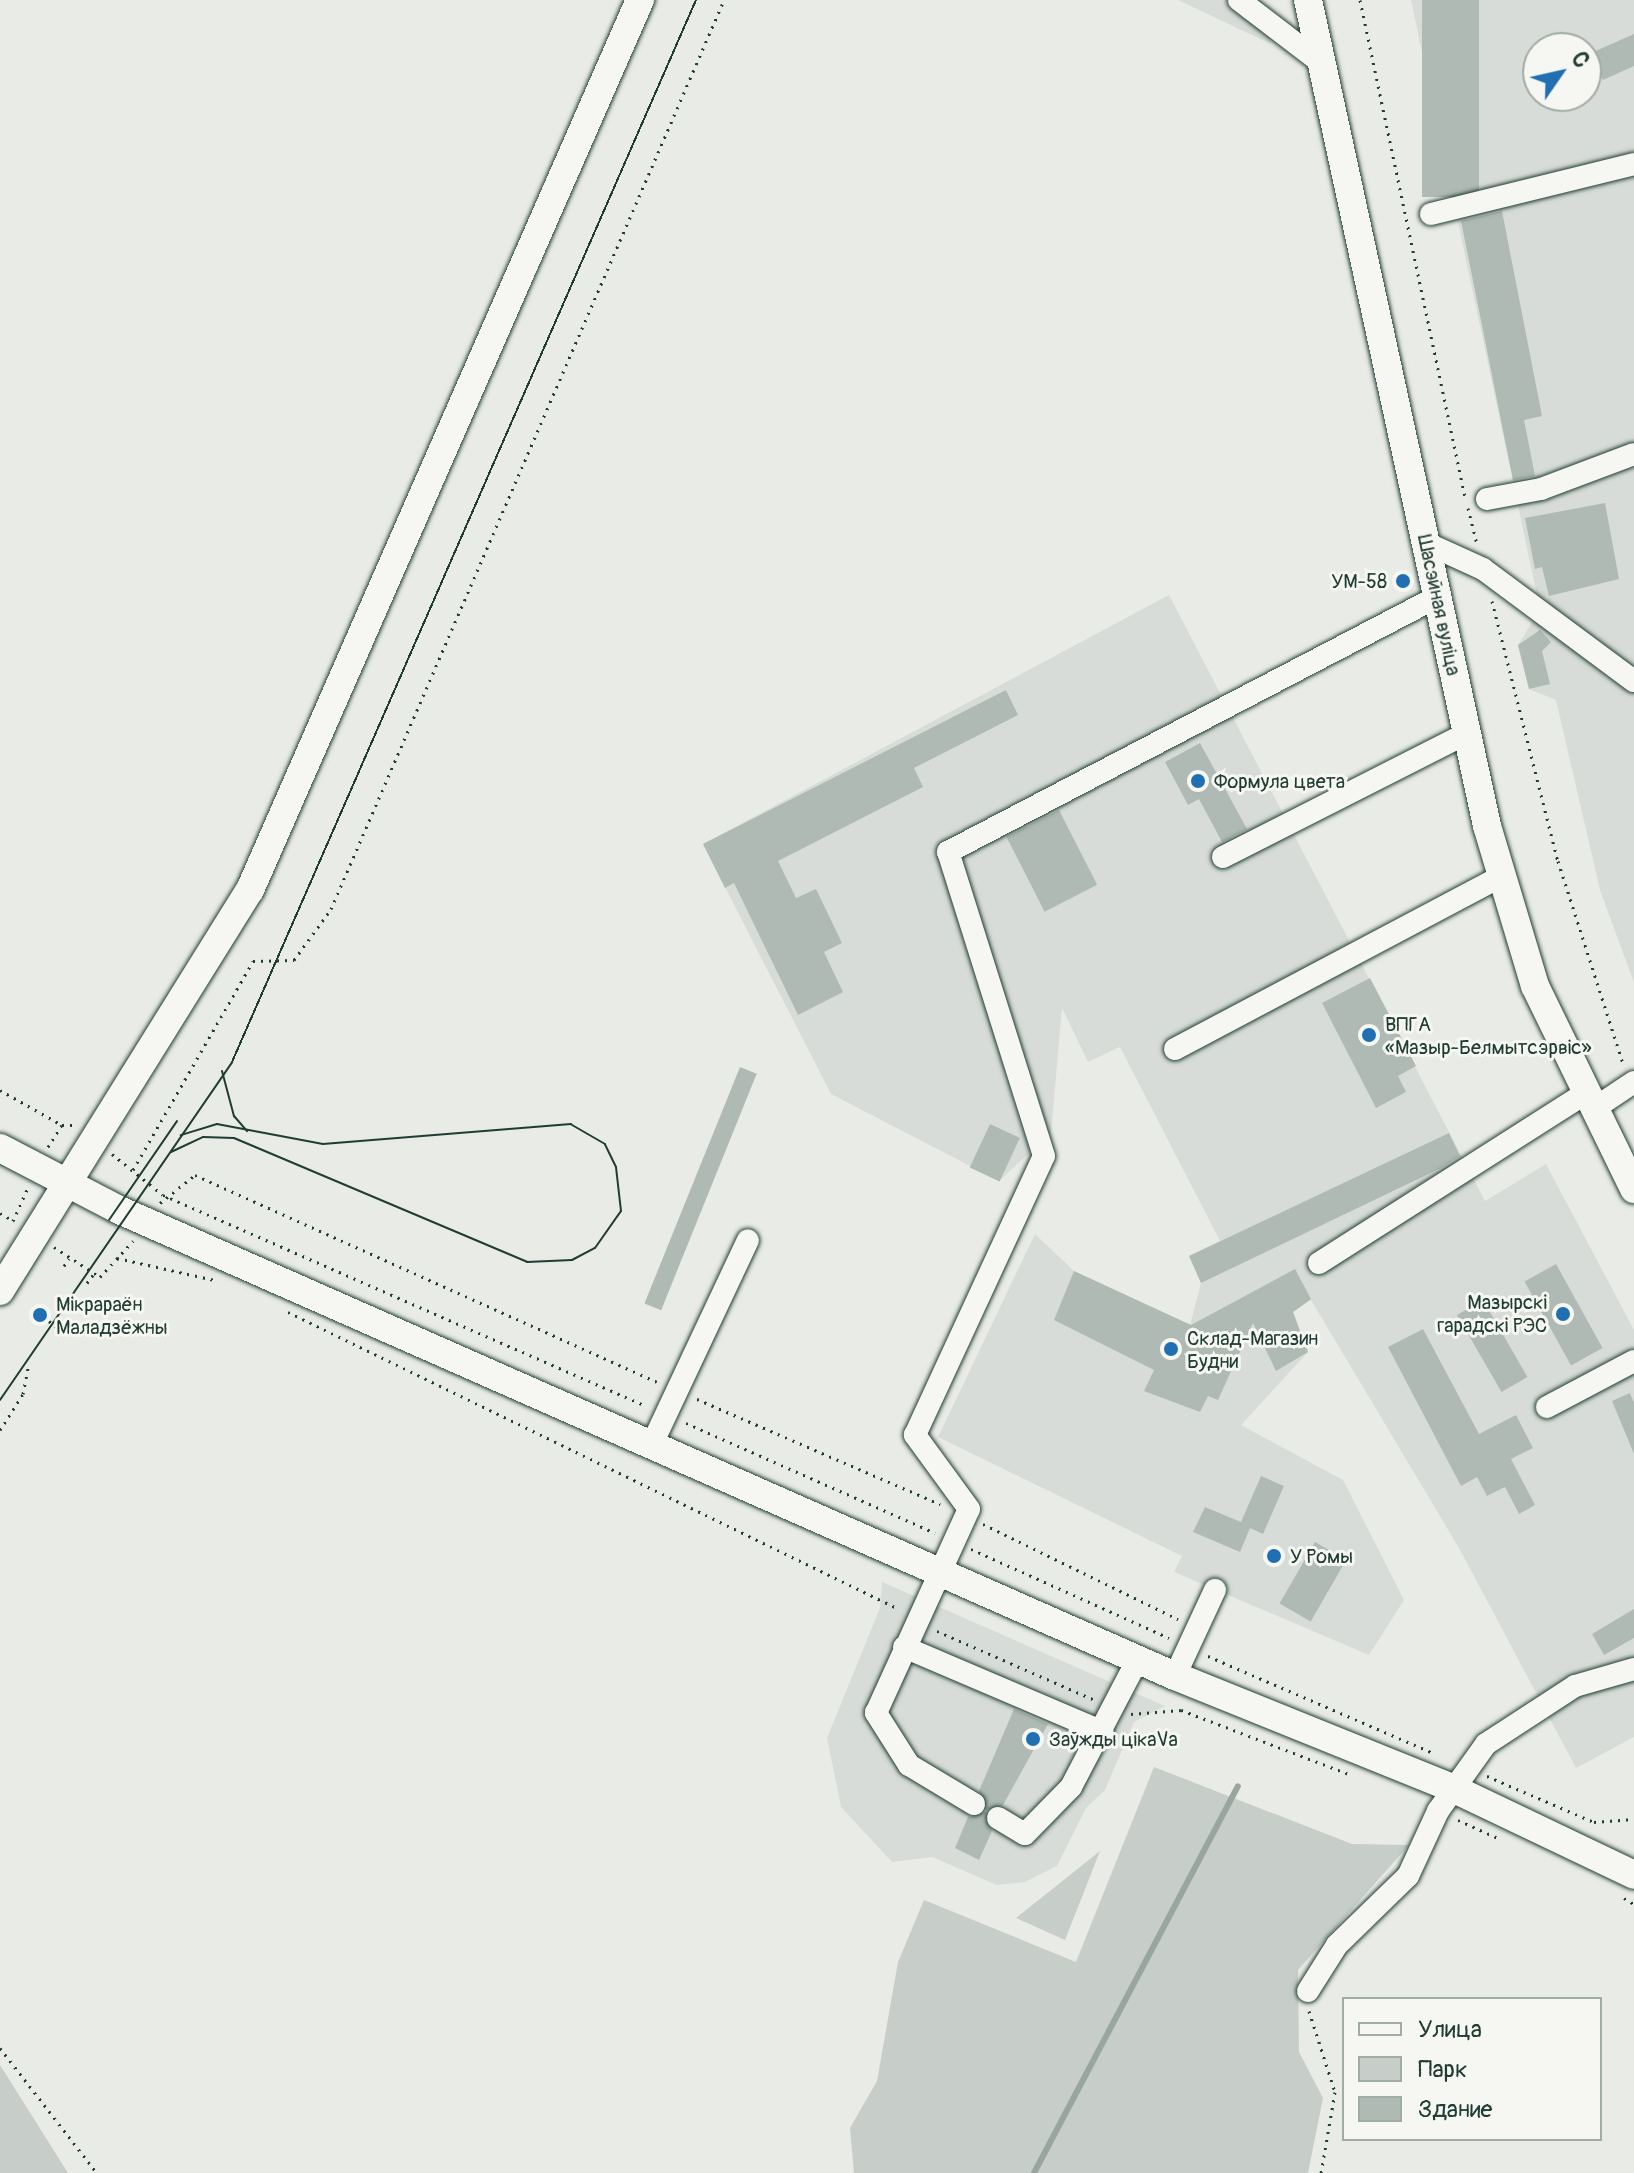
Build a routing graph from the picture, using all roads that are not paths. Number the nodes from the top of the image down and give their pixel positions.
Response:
1 (640, 0) edge
2 (1239, 0) edge
3 (1308, 0) edge
4 (1320, 62) junction
5 (1634, 164) edge
6 (1431, 214) dead end
7 (1634, 454) edge
8 (1487, 499) dead end
9 (1426, 543) junction
10 (1437, 597) junction
11 (1634, 681) edge
12 (1467, 733) junction
13 (1223, 857) dead end
14 (1502, 876) junction
15 (1175, 1049) dead end
16 (1634, 1082) edge
17 (1591, 1100) junction
18 (3, 1157) edge
19 (68, 1179) junction
20 (1634, 1189) edge
21 (748, 1240) dead end
22 (1319, 1263) dead end
23 (0, 1291) edge
24 (1634, 1361) edge
25 (1547, 1407) dead end
26 (652, 1444) junction
27 (937, 1572) junction
28 (1215, 1590) dead end
29 (904, 1647) junction
30 (1138, 1659) junction
31 (1634, 1669) edge
32 (1175, 1676) junction
33 (1103, 1732) junction
34 (1453, 1789) junction
35 (974, 1804) dead end
36 (998, 1818) dead end
37 (1622, 1882) edge
38 (1308, 1991) road end

1 - 19 main road
2 - 4 lane
3 - 4 main road, Шасэйная вуліца
4 - 9 main road, Шасэйная вуліца
5 - 6 lane
7 - 8 lane
9 - 10 main road, Шасэйная вуліца
9 - 11 lane
10 - 12 main road, Шасэйная вуліца
10 - 27 lane
12 - 13 lane
12 - 14 main road, Шасэйная вуліца
14 - 15 lane
14 - 17 main road, Шасэйная вуліца
16 - 17 lane
17 - 20 main road, Шасэйная вуліца
17 - 22 lane
18 - 19 main road
19 - 23 main road
19 - 26 main road
21 - 26 lane
24 - 25 lane
26 - 27 main road
27 - 29 lane
27 - 30 main road
28 - 32 lane
29 - 33 lane
29 - 35 lane
30 - 32 main road
30 - 33 lane
31 - 34 lane
32 - 34 main road
33 - 36 lane
34 - 37 main road
34 - 38 lane

